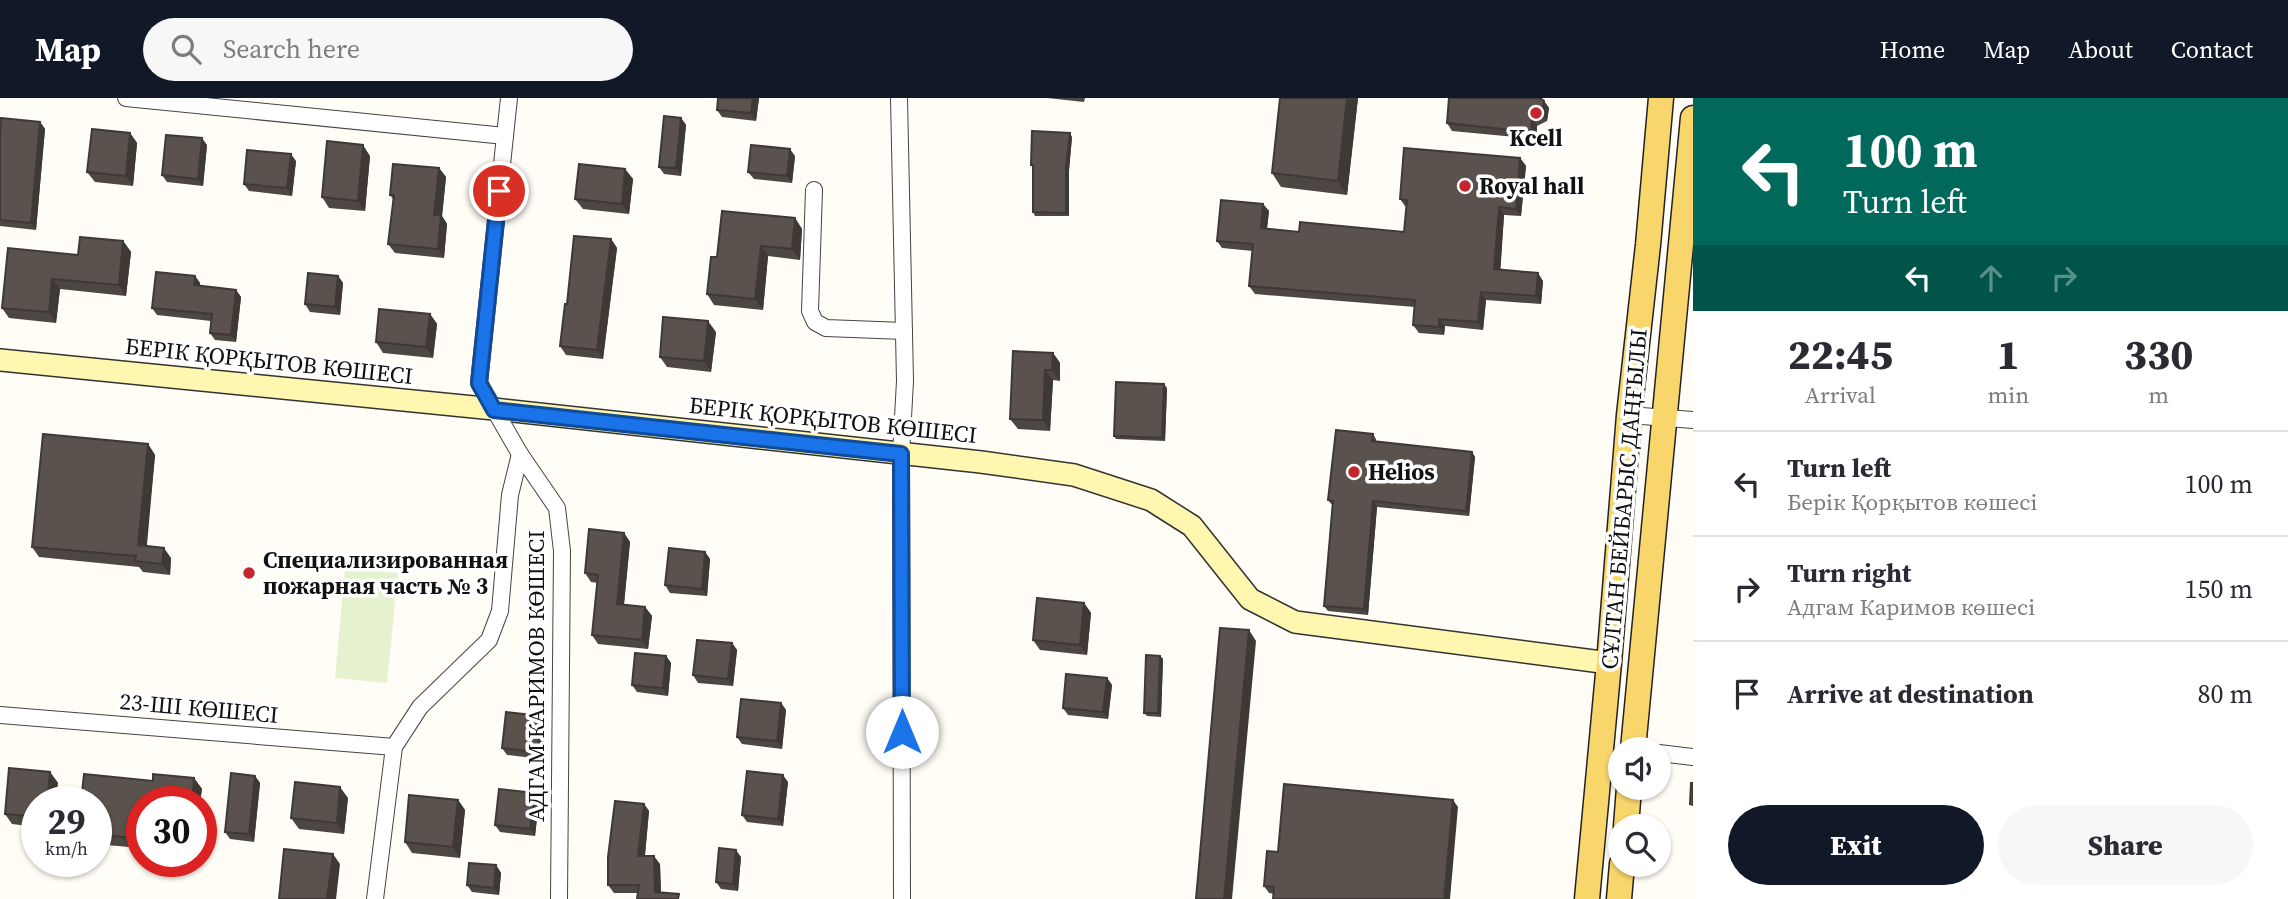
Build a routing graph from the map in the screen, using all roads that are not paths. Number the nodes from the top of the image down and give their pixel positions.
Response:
1 (126, 98) edge
2 (509, 98) edge
3 (899, 98) edge
4 (1661, 98) edge
5 (1693, 118) edge
6 (505, 136) junction
7 (814, 191) dead end
8 (904, 331) junction
9 (0, 360) edge
10 (494, 410) junction
11 (1629, 415) junction
12 (1663, 417) junction
13 (1693, 420) edge
14 (520, 454) junction
15 (901, 454) junction
16 (1609, 663) junction
17 (0, 715) edge
18 (1634, 737) edge
19 (394, 747) junction
20 (1671, 754) edge
21 (1693, 757) edge
22 (1621, 877) edge
23 (375, 899) edge
24 (559, 899) edge
25 (902, 899) edge
26 (1587, 899) edge
27 (1619, 899) edge

1 - 6 street
2 - 6 street, АДГАМ КАРИМОВ КӨШЕСІ
3 - 8 street
4 - 11 main road, СҰЛТАН БЕЙБАРЫС ДАҢҒЫЛЫ
5 - 12 main road, СҰЛТАН БЕЙБАРЫС ДАҢҒЫЛЫ
6 - 10 street, АДГАМ КАРИМОВ КӨШЕСІ
7 - 8 street
8 - 15 street
9 - 10 street, БЕРІК ҚОРҚЫТОВ КӨШЕСІ
10 - 14 street, АДГАМ КАРИМОВ КӨШЕСІ
10 - 15 street, БЕРІК ҚОРҚЫТОВ КӨШЕСІ
11 - 12 street
11 - 16 main road, СҰЛТАН БЕЙБАРЫС ДАҢҒЫЛЫ
12 - 13 street
12 - 18 main road, СҰЛТАН БЕЙБАРЫС ДАҢҒЫЛЫ
14 - 19 street
14 - 24 street, АДГАМ КАРИМОВ КӨШЕСІ
15 - 16 street, БЕРІК ҚОРҚЫТОВ КӨШЕСІ
15 - 25 street
16 - 26 main road, СҰЛТАН БЕЙБАРЫС ДАҢҒЫЛЫ
17 - 19 street, 23-ШI КӨШЕСI
19 - 23 street
20 - 21 street
22 - 27 main road

